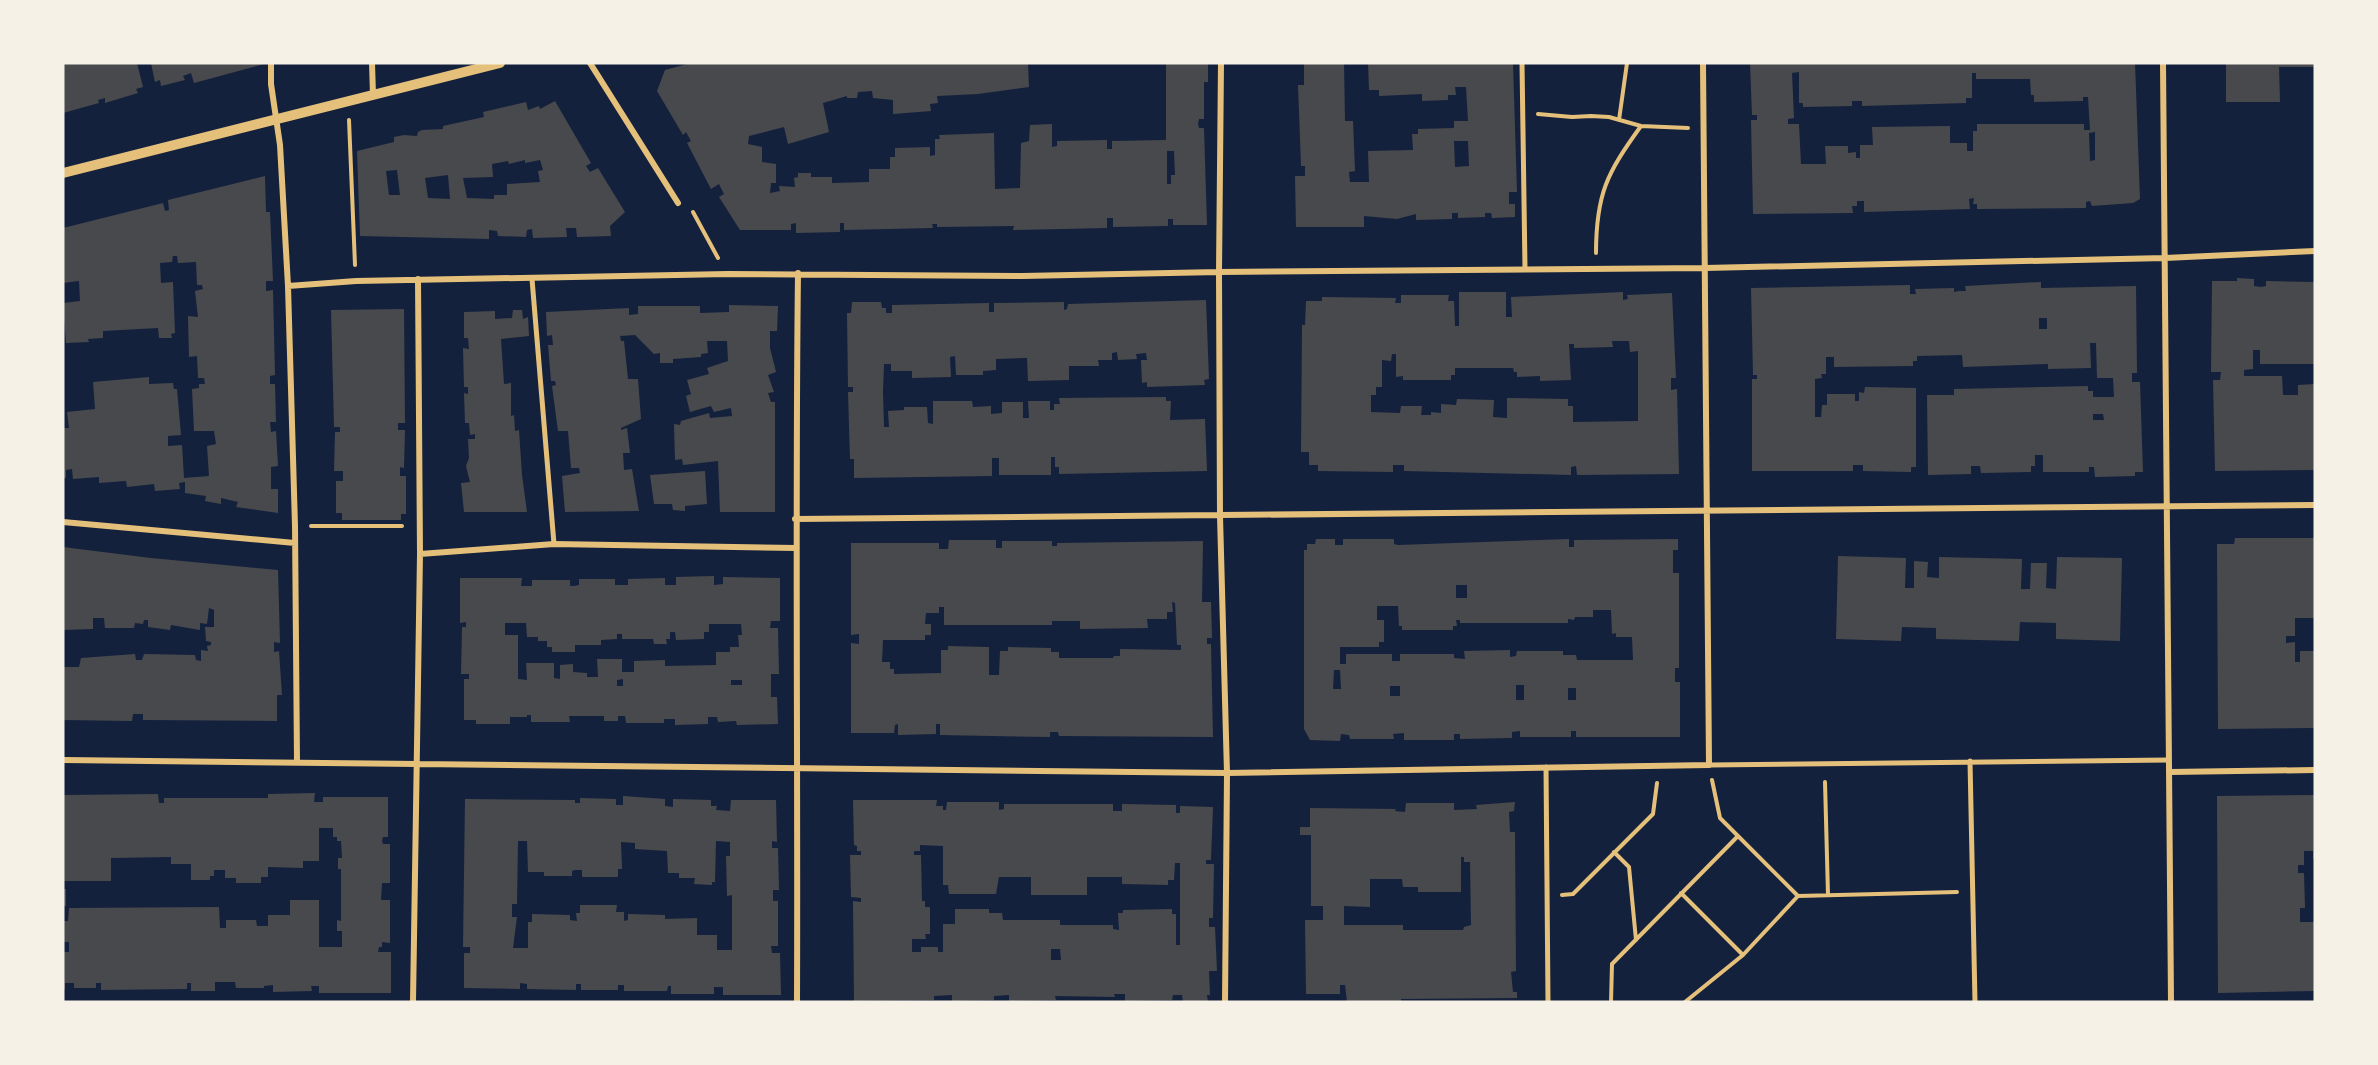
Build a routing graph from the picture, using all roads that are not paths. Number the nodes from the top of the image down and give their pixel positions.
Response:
1 (271, 63) edge
2 (372, 63) edge
3 (500, 63) edge
4 (590, 63) edge
5 (1221, 63) edge
6 (1522, 63) edge
7 (1703, 63) edge
8 (2163, 63) edge
9 (373, 95) junction
10 (277, 118) junction
11 (63, 172) edge
12 (678, 203) road end
13 (2315, 250) edge
14 (2165, 258) junction
15 (1705, 268) junction
16 (1525, 269) junction
17 (1219, 272) junction
18 (798, 273) junction
19 (418, 279) junction
20 (531, 279) junction
21 (288, 286) junction
22 (2315, 505) edge
23 (2167, 506) junction
24 (1707, 510) junction
25 (1220, 516) junction
26 (795, 519) junction
27 (63, 522) edge
28 (295, 543) junction
29 (554, 544) junction
30 (796, 548) junction
31 (420, 554) junction
32 (63, 760) edge
33 (2169, 760) junction
34 (1970, 761) junction
35 (297, 762) junction
36 (418, 763) junction
37 (1709, 765) junction
38 (798, 766) junction
39 (1546, 767) junction
40 (2315, 770) edge
41 (2170, 772) junction
42 (1227, 773) junction
43 (413, 1002) edge
44 (797, 1002) edge
45 (1226, 1002) edge
46 (1548, 1002) edge
47 (1975, 1002) edge
48 (2171, 1002) edge

1 - 10 street
2 - 9 street
3 - 9 street
4 - 12 street
5 - 17 street
6 - 16 street
7 - 15 street
8 - 14 street
9 - 10 street
10 - 11 street
10 - 21 street
13 - 14 street
14 - 15 street
14 - 23 street
15 - 16 street
15 - 24 street
16 - 17 street
17 - 18 street
17 - 25 street
18 - 20 street
18 - 26 street
19 - 20 street
19 - 21 street
19 - 31 street
20 - 29 street
21 - 28 street
22 - 23 street
23 - 24 street
23 - 33 street
24 - 25 street
24 - 37 street
25 - 26 street
25 - 42 street
26 - 30 street
27 - 28 street
28 - 35 street
29 - 30 street
29 - 31 street
30 - 38 street
31 - 36 street
32 - 35 street
33 - 34 street
33 - 41 street
34 - 37 street
34 - 47 street
35 - 36 street
36 - 38 street
36 - 43 street
37 - 39 street
38 - 42 street
38 - 44 street
39 - 42 street
39 - 46 street
40 - 41 street
41 - 48 street
42 - 45 street

